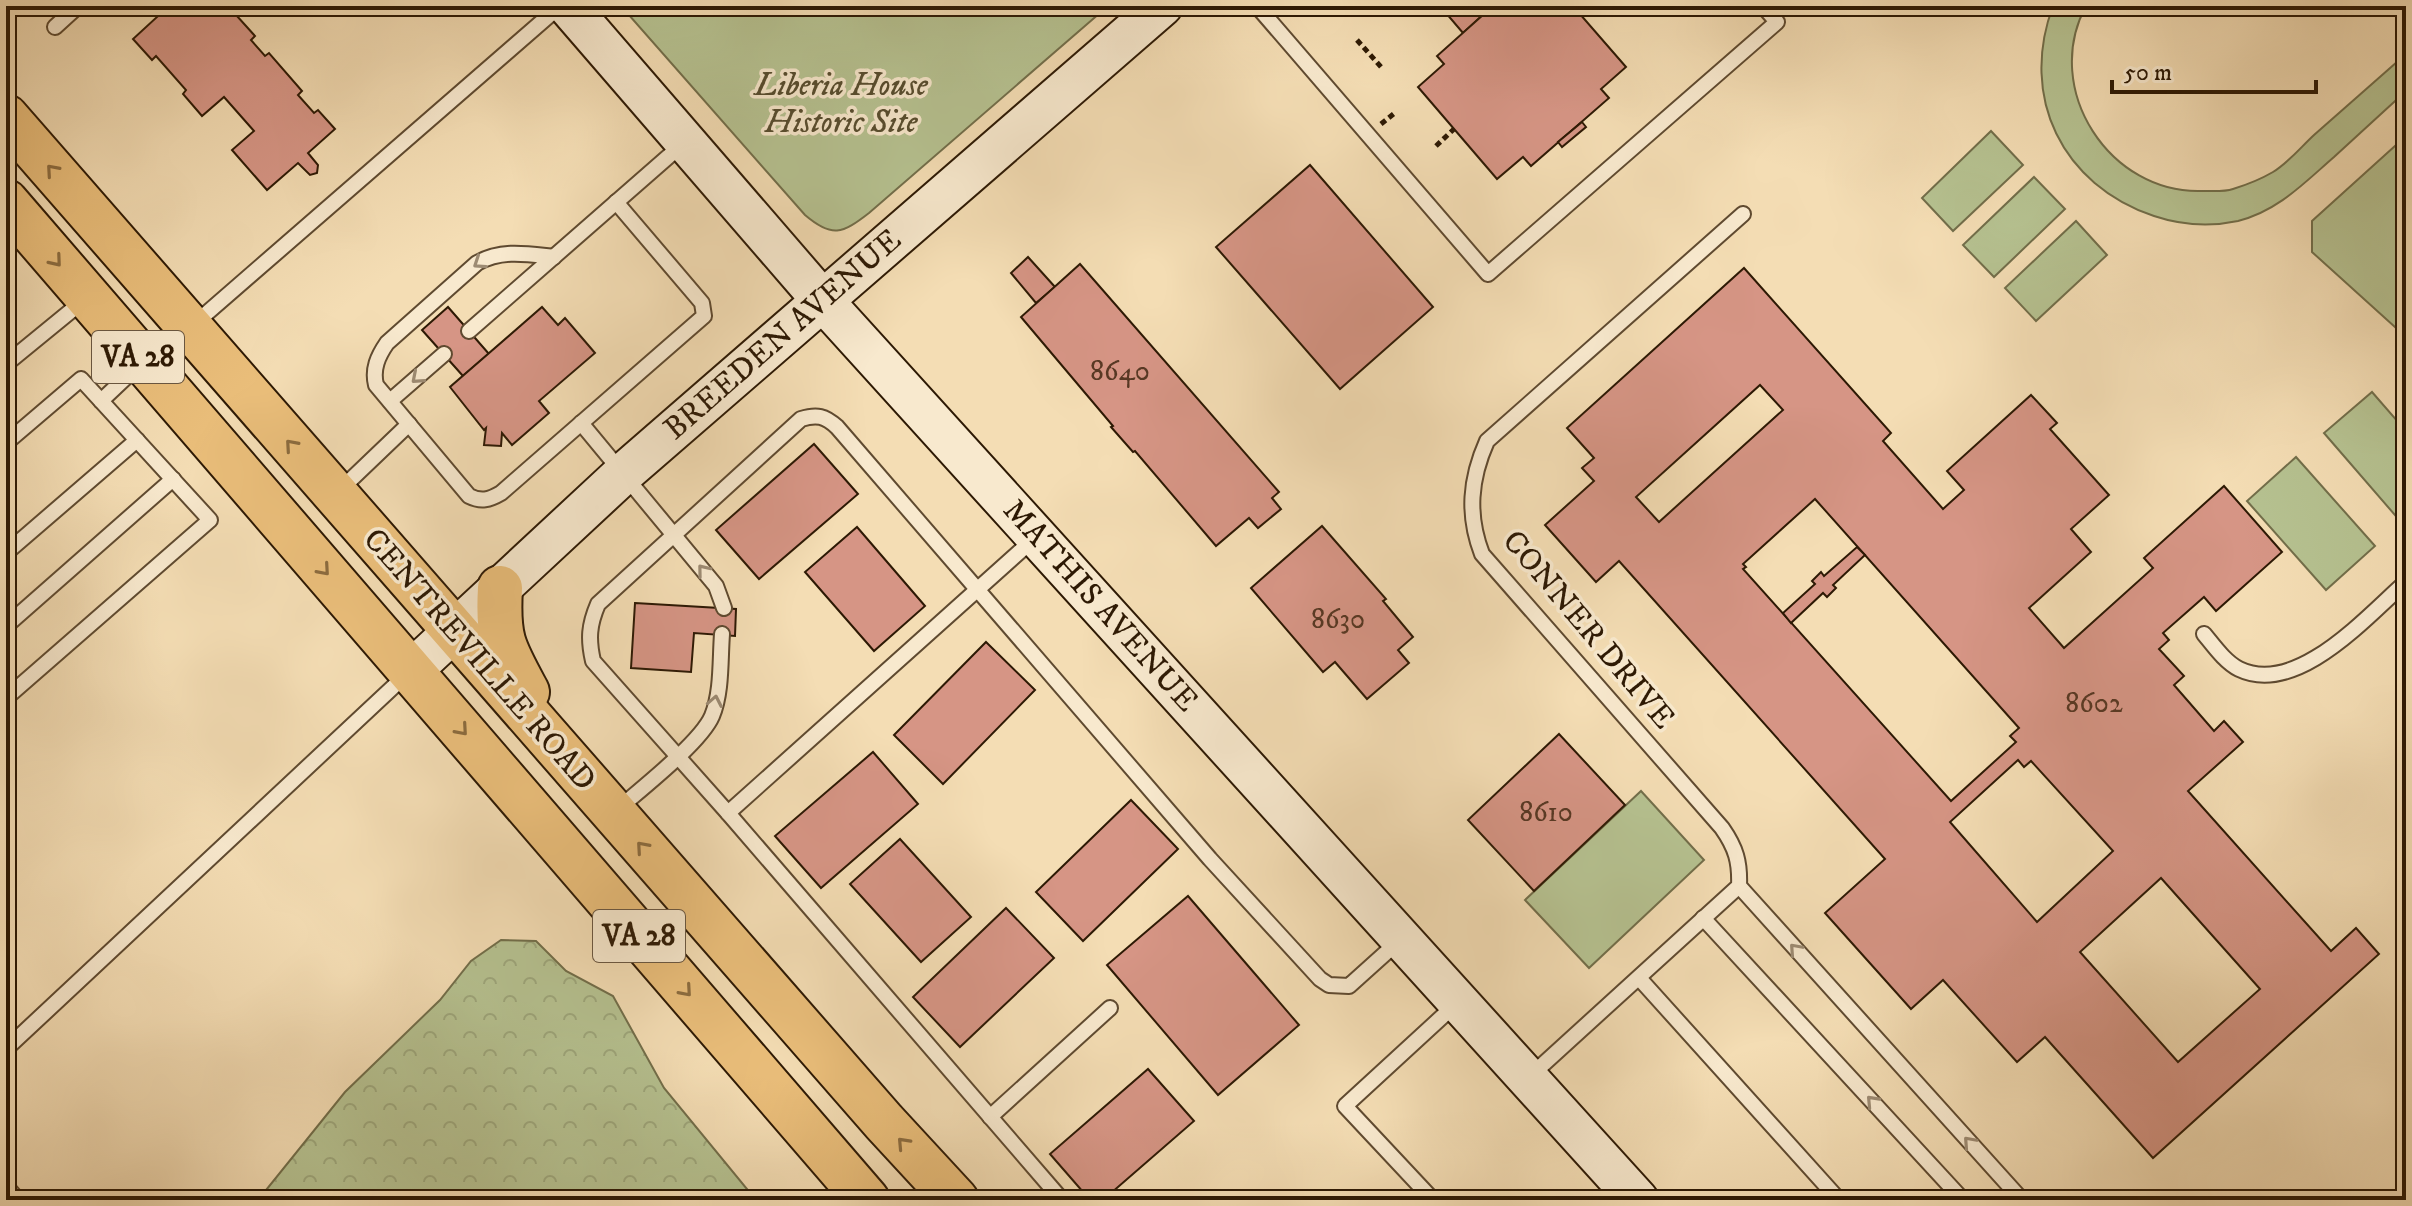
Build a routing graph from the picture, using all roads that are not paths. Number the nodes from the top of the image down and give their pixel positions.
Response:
1 (78, 6) edge
2 (560, 6) edge
3 (568, 6) edge
4 (1162, 6) edge
5 (1763, 6) edge
6 (1266, 9) edge
7 (55, 27) dead end
8 (6, 117) edge
9 (685, 142) junction
10 (6, 202) edge
11 (616, 202) junction
12 (1743, 214) dead end
13 (554, 257) junction
14 (87, 298) junction
15 (823, 301) junction
16 (189, 329) junction
17 (469, 331) dead end
18 (444, 354) dead end
19 (142, 362) junction
20 (6, 364) edge
21 (101, 401) junction
22 (390, 401) junction
23 (581, 423) junction
24 (409, 424) junction
25 (137, 440) junction
26 (6, 443) edge
27 (624, 473) junction
28 (173, 479) junction
29 (335, 495) junction
30 (675, 535) junction
31 (1036, 536) junction
32 (6, 553) edge
33 (2406, 582) edge
34 (500, 588) junction
35 (978, 591) junction
36 (724, 608) dead end
37 (6, 626) edge
38 (453, 631) junction
39 (722, 634) dead end
40 (2204, 634) dead end
41 (411, 671) junction
42 (6, 698) edge
43 (558, 751) junction
44 (678, 755) junction
45 (613, 813) junction
46 (728, 813) junction
47 (1739, 886) junction
48 (1703, 918) junction
49 (1401, 939) junction
50 (1639, 978) junction
51 (1459, 1002) junction
52 (1110, 1008) dead end
53 (6, 1049) edge
54 (1528, 1078) junction
55 (990, 1117) junction
56 (6, 1186) edge
57 (18, 1200) edge
58 (867, 1200) edge
59 (956, 1200) edge
60 (1062, 1200) edge
61 (1433, 1200) edge
62 (1638, 1200) edge
63 (1839, 1200) edge
64 (1963, 1200) edge
65 (2022, 1200) edge

1 - 7 lane
2 - 16 lane
3 - 9 street, MATHIS AVENUE
4 - 15 street, BREEDEN AVENUE
5 - 6 lane
16 -> 8 highway, CENTREVILLE ROAD / VA 28
9 - 11 lane
9 - 15 street, MATHIS AVENUE
10 -> 14 highway, CENTREVILLE ROAD / VA 28
11 - 13 lane
11 - 23 lane
12 - 47 lane, CONNER DRIVE
13 - 17 lane
13 -> 22 lane
14 - 19 highway, CENTREVILLE ROAD / VA 28
14 - 20 lane
15 - 27 street, BREEDEN AVENUE
15 - 31 street, MATHIS AVENUE
29 -> 16 highway, CENTREVILLE ROAD / VA 28
18 -> 22 lane
19 - 21 lane
19 -> 41 highway, CENTREVILLE ROAD / VA 28
21 - 25 lane
21 - 26 lane
22 - 24 lane
23 - 24 lane
23 - 27 lane
24 - 29 lane
25 - 28 lane
25 - 32 lane
27 - 30 lane
27 - 34 street, BREEDEN AVENUE
28 - 37 lane
28 - 42 lane
29 - 38 highway, CENTREVILLE ROAD / VA 28
30 - 35 lane
36 -> 30 lane
30 - 44 lane
31 - 35 lane
31 - 49 street, MATHIS AVENUE
33 - 40 lane
34 - 38 street, BREEDEN AVENUE
34 - 43 highway
35 - 46 lane
35 - 49 lane
38 - 41 street, BREEDEN AVENUE
38 - 43 highway, CENTREVILLE ROAD / VA 28
44 -> 39 lane
41 - 53 lane
41 -> 58 highway, CENTREVILLE ROAD / VA 28
43 - 45 highway, CENTREVILLE ROAD / VA 28
44 - 45 lane
44 - 46 lane
59 -> 45 highway, CENTREVILLE ROAD / VA 28
46 - 55 lane
47 - 48 lane
65 -> 47 lane
48 - 50 lane
64 -> 48 lane
49 - 51 street, MATHIS AVENUE
50 - 54 lane
50 - 63 lane
51 - 54 street, MATHIS AVENUE
51 - 61 lane
52 - 55 lane
54 - 62 street, MATHIS AVENUE
55 - 60 lane
56 - 57 lane

